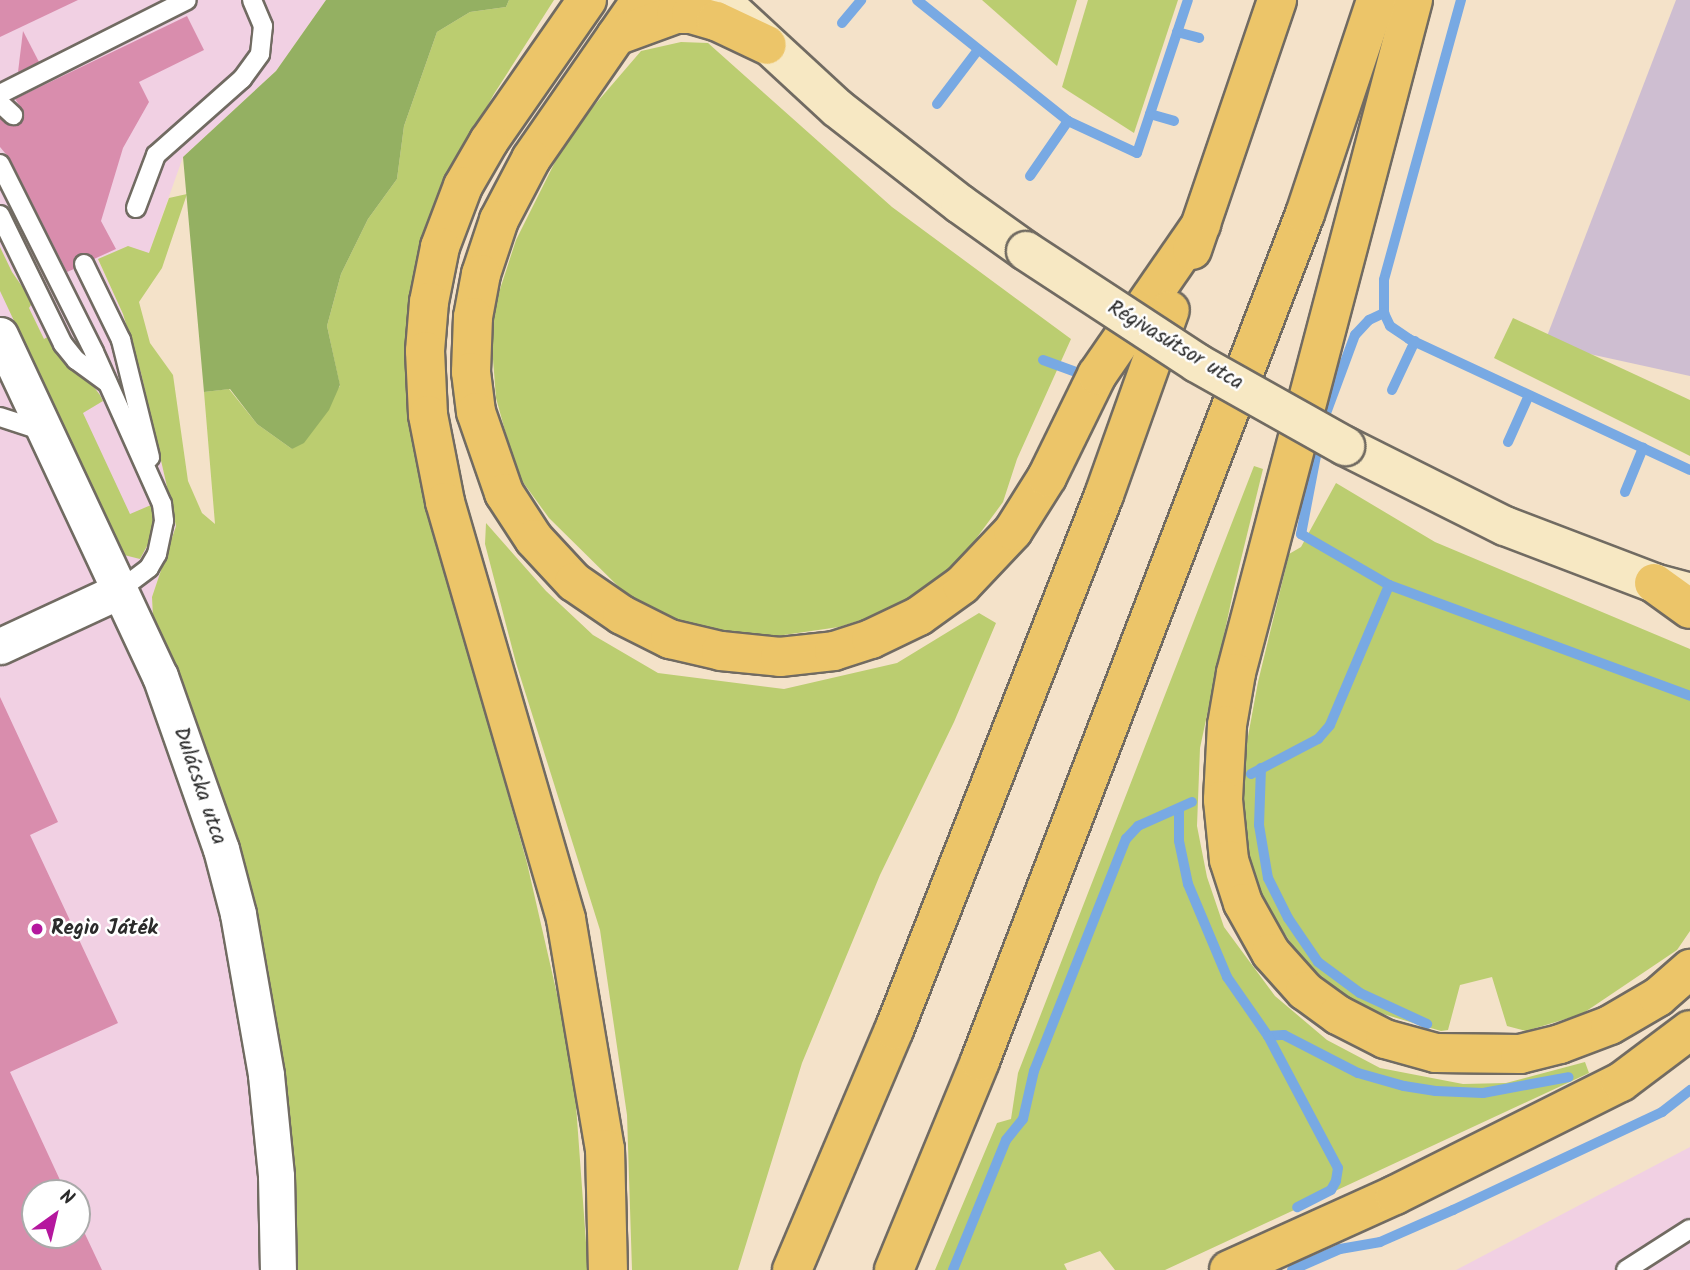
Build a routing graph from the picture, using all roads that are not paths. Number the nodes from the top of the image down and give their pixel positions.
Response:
1 (187, 0) edge
2 (252, 0) edge
3 (641, 0) edge
4 (720, 0) edge
5 (1277, 0) edge
6 (1376, 0) edge
7 (1413, 0) edge
8 (577, 9) edge
9 (616, 36) junction
10 (767, 45) junction
11 (0, 94) edge
12 (0, 164) edge
13 (136, 208) dead end
14 (0, 215) edge
15 (1201, 225) junction
16 (85, 264) dead end
17 (0, 335) edge
18 (108, 383) junction
19 (0, 417) edge
20 (45, 432) junction
21 (162, 504) junction
22 (1672, 588) edge
23 (119, 591) junction
24 (1690, 609) edge
25 (0, 646) edge
26 (1690, 969) edge
27 (1690, 1030) edge
28 (1690, 1230) edge
29 (278, 1270) edge
30 (608, 1270) edge
31 (792, 1270) edge
32 (894, 1270) edge
33 (1229, 1270) edge
34 (1626, 1270) edge

1 - 11 lane
2 - 13 lane
3 - 9 highway
4 - 10 street, Régivasútsor utca
5 - 15 highway
6 - 32 highway
7 - 26 highway
8 - 30 highway
9 - 10 highway
9 - 15 highway
10 - 22 street, Régivasútsor utca, bridge
12 - 18 lane
14 - 18 lane
15 - 31 highway
16 - 21 lane
17 - 20 street, Dulácska utca
18 - 21 lane
19 - 20 lane
20 - 23 street, Dulácska utca
21 - 23 lane
22 - 24 highway
23 - 25 street
23 - 29 street, Dulácska utca
27 - 33 highway
28 - 34 lane

